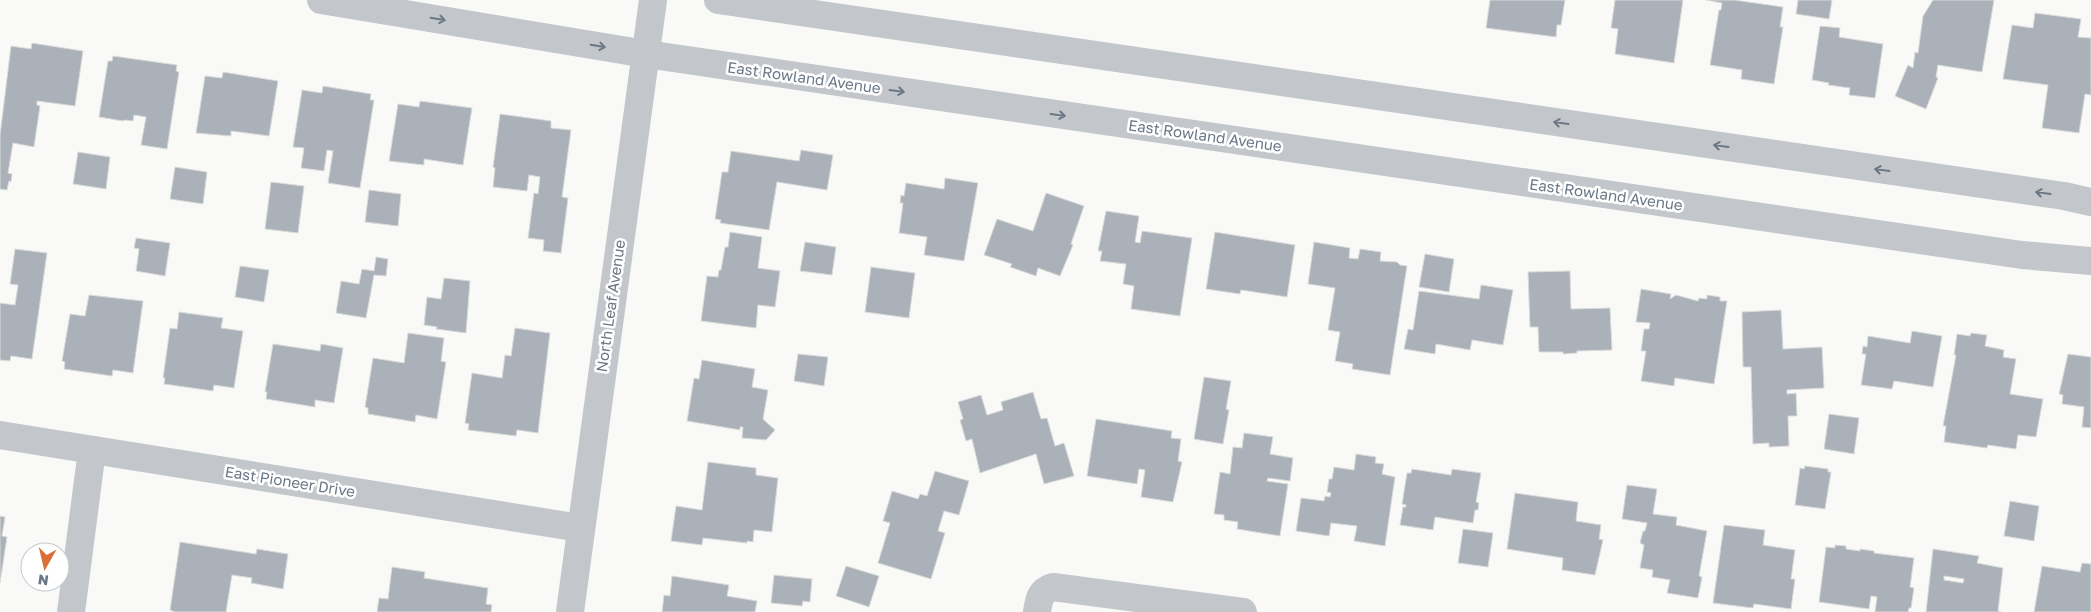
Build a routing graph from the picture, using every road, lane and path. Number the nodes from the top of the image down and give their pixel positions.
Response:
1 (321, 0) edge
2 (653, 0) edge
3 (718, 0) edge
4 (399, 6) edge
5 (646, 54) junction
6 (2091, 202) edge
7 (2091, 261) edge
8 (0, 435) edge
9 (92, 450) junction
10 (580, 528) junction
11 (71, 612) edge
12 (570, 612) edge
13 (1037, 612) edge
14 (1243, 612) edge

1 - 4 street, East Rowland Avenue
2 - 5 street, North Leaf Avenue
6 -> 3 street
4 -> 5 street, East Rowland Avenue
5 -> 7 street, East Rowland Avenue
5 - 10 street, North Leaf Avenue
8 - 9 street, East Pioneer Drive
9 - 10 street, East Pioneer Drive
9 - 11 street
10 - 12 street, North Leaf Avenue
13 - 14 street

